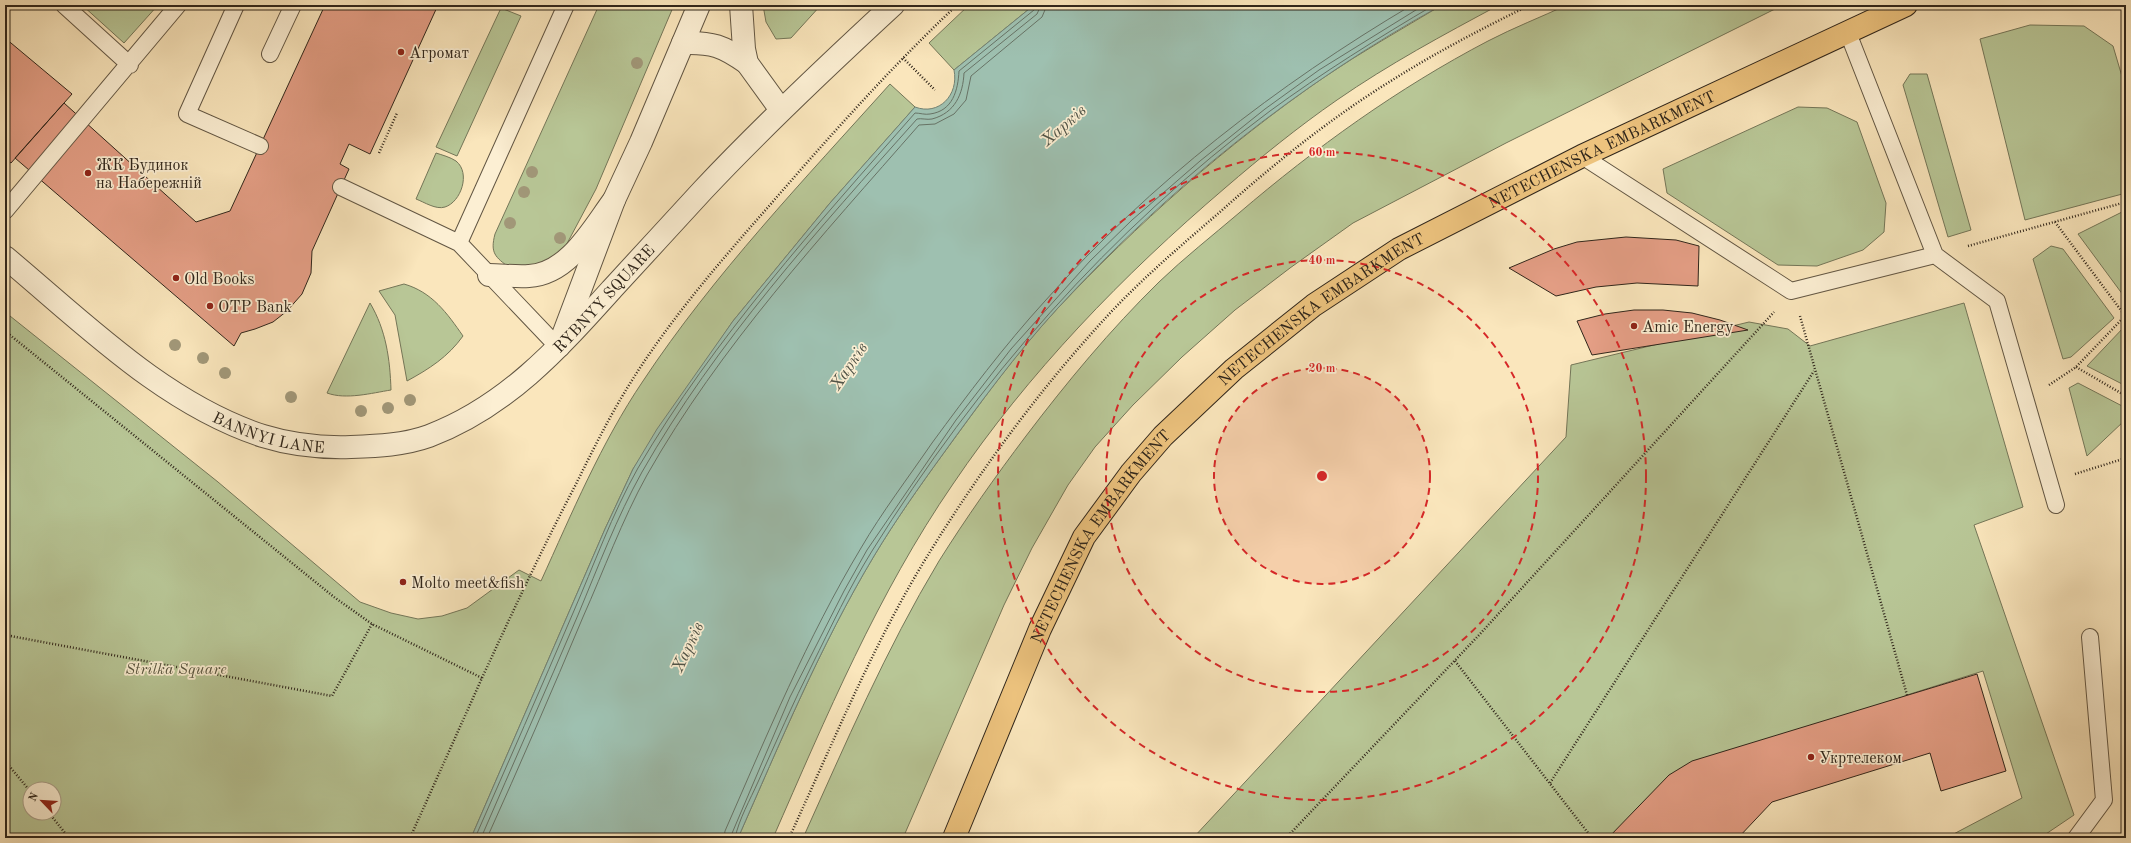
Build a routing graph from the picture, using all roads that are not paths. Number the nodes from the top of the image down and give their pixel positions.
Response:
1 (64, 5) edge
2 (178, 5) edge
3 (236, 5) edge
4 (293, 5) edge
5 (566, 5) edge
6 (699, 5) edge
7 (741, 5) edge
8 (893, 5) edge
9 (1903, 6) edge
10 (1848, 33) junction
11 (683, 43) junction
12 (270, 54) dead end
13 (747, 63) junction
14 (130, 65) junction
15 (781, 110) junction
16 (260, 146) dead end
17 (1582, 156) junction
18 (341, 187) dead end
19 (614, 200) junction
20 (5, 211) edge
21 (459, 242) junction
22 (1935, 255) junction
23 (5, 257) edge
24 (489, 274) junction
25 (559, 348) junction
26 (2056, 505) dead end
27 (2090, 636) dead end
28 (954, 838) edge
29 (2076, 838) edge

1 - 14 lane
2 - 14 lane
3 - 16 lane
4 - 12 lane
5 - 21 lane
6 - 11 street, RYBNYY SQUARE
7 - 13 street
8 - 15 street, RYBNYY SQUARE
9 - 10 main road, NETECHENSKA EMBARKMENT
10 - 17 main road, NETECHENSKA EMBARKMENT
10 - 22 lane
11 - 13 street
11 - 19 street, RYBNYY SQUARE
13 - 15 street
14 - 20 lane
15 - 25 street, RYBNYY SQUARE
17 - 22 lane
17 - 28 main road, NETECHENSKA EMBARKMENT
18 - 21 lane
19 - 24 street
19 - 25 street, RYBNYY SQUARE
21 - 24 lane
22 - 26 lane
23 - 25 street, BANNYI LANE
24 - 25 lane
27 - 29 lane

